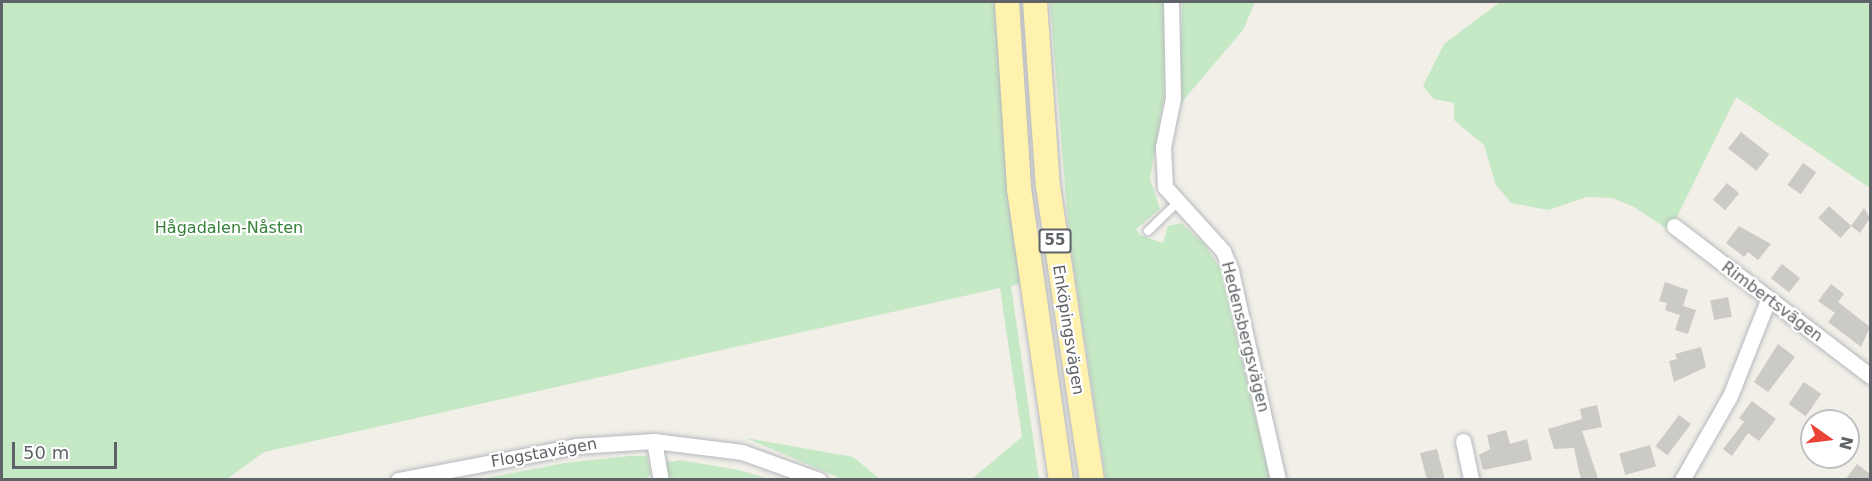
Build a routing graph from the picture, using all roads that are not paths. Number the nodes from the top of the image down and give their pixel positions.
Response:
1 (1006, 2) edge
2 (1035, 2) edge
3 (1171, 2) edge
4 (1176, 204) junction
5 (1674, 226) dead end
6 (1148, 231) dead end
7 (1768, 300) junction
8 (1870, 376) edge
9 (654, 441) junction
10 (1462, 441) dead end
11 (398, 480) edge
12 (661, 480) edge
13 (819, 480) edge
14 (1061, 480) edge
15 (1092, 480) edge
16 (1278, 480) edge
17 (1471, 480) edge
18 (1682, 480) edge

1 - 14 main road, Enköpingsvägen / 55
2 - 15 main road, Enköpingsvägen / 55
3 - 4 street, Hedensbergsvägen
4 - 6 lane
4 - 16 street, Hedensbergsvägen
5 - 7 street, Rimbertsvägen
7 - 8 street, Rimbertsvägen
7 - 18 street
9 - 11 street, Flogstavägen
9 - 12 street
9 - 13 street, Flogstavägen
10 - 17 street

